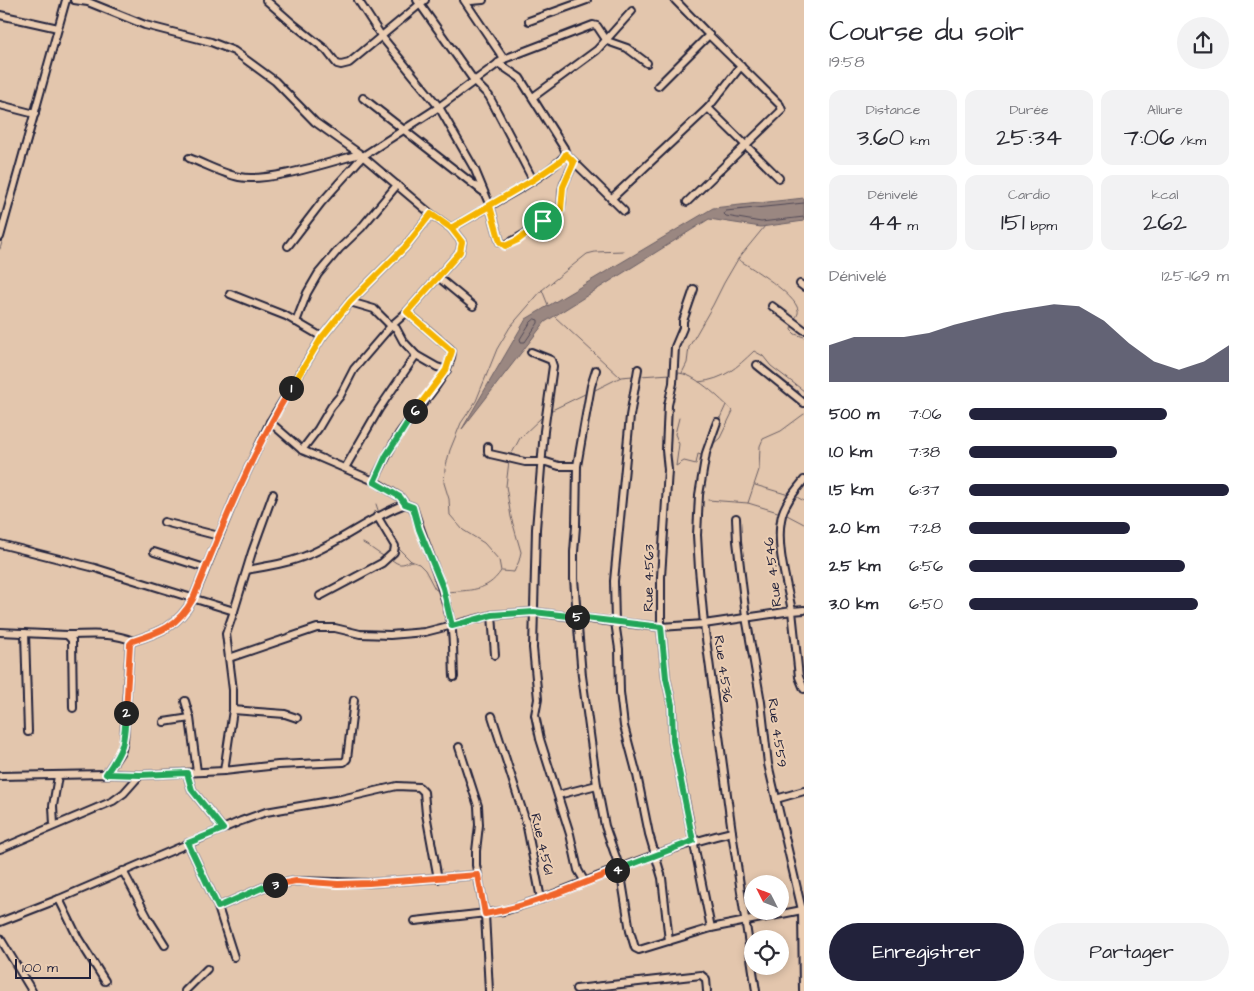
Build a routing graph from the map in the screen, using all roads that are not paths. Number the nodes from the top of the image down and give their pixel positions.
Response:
1 (66, 0) edge
2 (74, 0) edge
3 (266, 0) edge
4 (358, 0) edge
5 (466, 0) edge
6 (483, 0) edge
7 (587, 0) edge
8 (676, 0) edge
9 (421, 2) edge
10 (632, 11) dead end
11 (0, 15) edge
12 (529, 21) dead end
13 (58, 28) junction
14 (709, 35) junction
15 (382, 37) junction
16 (607, 41) junction
17 (504, 59) junction
18 (647, 63) dead end
19 (498, 64) junction
20 (741, 66) junction
21 (476, 82) junction
22 (658, 86) dead end
23 (533, 97) junction
24 (363, 98) dead end
25 (0, 105) edge
26 (439, 107) junction
27 (708, 108) junction
28 (35, 114) junction
29 (404, 130) junction
30 (746, 145) junction
31 (566, 154) junction
32 (361, 155) junction
33 (189, 158) dead end
34 (574, 162) junction
35 (778, 178) dead end
36 (533, 180) junction
37 (397, 185) junction
38 (484, 193) junction
39 (611, 199) junction
40 (687, 202) dead end
41 (490, 206) junction
42 (624, 212) dead end
43 (431, 214) junction
44 (451, 228) junction
45 (0, 237) edge
46 (288, 246) dead end
47 (438, 277) junction
48 (694, 289) dead end
49 (230, 294) dead end
50 (350, 302) junction
51 (473, 306) dead end
52 (772, 306) dead end
53 (407, 312) junction
54 (296, 322) junction
55 (391, 326) junction
56 (804, 330) edge
57 (322, 337) junction
58 (531, 352) dead end
59 (416, 355) junction
60 (757, 365) dead end
61 (638, 369) dead end
62 (446, 370) junction
63 (596, 370) dead end
64 (804, 403) edge
65 (270, 422) junction
66 (717, 422) dead end
67 (488, 447) dead end
68 (302, 450) junction
69 (542, 462) junction
70 (577, 466) junction
71 (345, 468) junction
72 (804, 480) edge
73 (374, 482) junction
74 (273, 494) dead end
75 (405, 504) junction
76 (377, 516) junction
77 (736, 518) dead end
78 (164, 522) dead end
79 (219, 536) junction
80 (0, 544) edge
81 (154, 552) dead end
82 (205, 568) junction
83 (246, 570) junction
84 (320, 596) dead end
85 (193, 599) junction
86 (804, 610) edge
87 (234, 611) junction
88 (792, 611) junction
89 (534, 612) junction
90 (492, 615) junction
91 (578, 617) junction
92 (746, 617) junction
93 (615, 622) junction
94 (704, 624) junction
95 (452, 626) junction
96 (661, 627) junction
97 (0, 632) edge
98 (25, 633) junction
99 (67, 635) junction
100 (133, 641) junction
101 (495, 656) dead end
102 (229, 658) junction
103 (454, 677) dead end
104 (804, 689) edge
105 (354, 700) dead end
106 (185, 701) dead end
107 (74, 708) dead end
108 (233, 710) junction
109 (492, 716) dead end
110 (190, 718) junction
111 (297, 718) dead end
112 (164, 722) dead end
113 (28, 732) dead end
114 (459, 747) dead end
115 (224, 771) junction
116 (197, 772) junction
117 (187, 773) junction
118 (106, 774) junction
119 (140, 775) junction
120 (0, 776) edge
121 (58, 776) junction
122 (597, 785) junction
123 (804, 791) edge
124 (558, 795) junction
125 (776, 799) junction
126 (54, 825) junction
127 (223, 829) junction
128 (732, 832) junction
129 (693, 841) junction
130 (188, 843) junction
131 (0, 849) edge
132 (654, 855) junction
133 (620, 869) junction
134 (123, 871) junction
135 (478, 875) junction
136 (438, 879) junction
137 (584, 882) junction
138 (59, 899) junction
139 (541, 899) junction
140 (218, 907) junction
141 (803, 910) edge
142 (485, 914) junction
143 (415, 921) dead end
144 (745, 921) junction
145 (0, 922) edge
146 (711, 928) junction
147 (0, 938) edge
148 (669, 940) junction
149 (165, 944) dead end
150 (234, 957) dead end
151 (804, 960) edge
152 (206, 969) dead end
153 (105, 982) dead end
154 (640, 983) junction
155 (576, 989) dead end
156 (32, 991) edge
157 (185, 991) edge
158 (489, 991) edge
159 (642, 991) edge
160 (707, 991) edge
161 (756, 991) edge
162 (803, 991) edge

1 - 13 street
2 - 32 street
3 - 15 street
4 - 15 street
5 - 6 street
5 - 17 street
7 - 12 street
8 - 14 street
9 - 15 street
9 - 21 street
10 - 16 street
11 - 13 street
13 - 28 street
14 - 20 street
14 - 22 street
15 - 26 street
16 - 17 street
16 - 18 street
16 - 23 street
17 - 19 street
19 - 21 street
19 - 23 street
20 - 27 street
20 - 30 street
21 - 26 street
21 - 36 street
23 - 31 street
24 - 29 street
25 - 28 street
26 - 29 street
26 - 38 street
27 - 30 street
27 - 39 street
28 - 45 street
29 - 32 street
29 - 38 street
30 - 35 street
30 - 40 street
31 - 34 street
31 - 36 street
32 - 33 street
32 - 37 street
32 - 46 street
34 - 39 street
34 - 41 street
36 - 41 street
37 - 43 street
37 - 54 street
38 - 41 street
39 - 42 street
41 - 44 street
43 - 44 street
43 - 50 street
44 - 47 street
47 - 51 street
47 - 53 street
48 - 96 street, Rue 4.563
49 - 54 street
50 - 55 street
50 - 57 street
52 - 56 street
53 - 55 street
53 - 62 street
54 - 57 street
55 - 59 street
55 - 68 street
57 - 65 street
58 - 69 street
59 - 62 street
59 - 71 street
60 - 64 street
61 - 93 street
62 - 73 street
63 - 70 street
65 - 68 street
65 - 79 street
66 - 94 street, Rue 4.536
67 - 69 street
68 - 71 street
69 - 70 street
69 - 89 street
70 - 91 street
71 - 73 street
72 - 88 street, Rue 4.546
73 - 75 street
74 - 83 street
75 - 76 street
75 - 95 street
76 - 83 street
76 - 84 street
77 - 92 street, Rue 4.559
78 - 79 street
79 - 82 street
80 - 85 street
81 - 82 street
82 - 85 street
83 - 87 street
85 - 87 street
85 - 100 street
86 - 88 street
87 - 102 street
88 - 92 street, Rue 4.546
88 - 104 street
89 - 90 street, Rue 4.546
89 - 91 street, Rue 4.546
89 - 124 street
90 - 95 street, Rue 4.546
90 - 101 street
91 - 93 street, Rue 4.546
91 - 122 street
92 - 94 street, Rue 4.546
92 - 125 street, Rue 4.559
93 - 96 street, Rue 4.546
93 - 132 street
94 - 96 street, Rue 4.546
94 - 128 street, Rue 4.536
95 - 102 street, Rue 4.546
95 - 103 street
96 - 129 street, Rue 4.563
97 - 98 street
98 - 99 street
98 - 113 street
99 - 100 street
99 - 107 street
100 - 118 street
102 - 108 street
105 - 115 street
106 - 110 street
108 - 111 street
108 - 115 street
109 - 139 street, Rue 4.561
110 - 112 street
110 - 116 street
114 - 135 street
115 - 116 street
116 - 117 street
117 - 119 street
117 - 127 street
118 - 119 street
118 - 121 street
119 - 126 street
120 - 121 street
121 - 126 street
122 - 124 street
122 - 133 street
123 - 125 street
124 - 137 street
125 - 141 street, Rue 4.559
126 - 131 street
127 - 130 street
127 - 136 street
128 - 129 street, Rue 4.561
128 - 144 street, Rue 4.536
129 - 132 street, Rue 4.561
129 - 146 street, Rue 4.563
130 - 134 street
130 - 140 street
132 - 133 street, Rue 4.561
132 - 148 street
133 - 137 street, Rue 4.561
133 - 148 street
134 - 138 street
134 - 149 street
135 - 136 street
135 - 142 street
136 - 140 street
137 - 139 street, Rue 4.561
138 - 145 street
138 - 153 street
139 - 142 street
140 - 150 street
141 - 144 street
141 - 151 street, Rue 4.559
142 - 143 street
142 - 158 street
144 - 146 street
144 - 161 street, Rue 4.536
146 - 148 street
147 - 156 street
151 - 162 street, Rue 4.559
152 - 157 street
154 - 155 street
154 - 159 street
154 - 160 street

